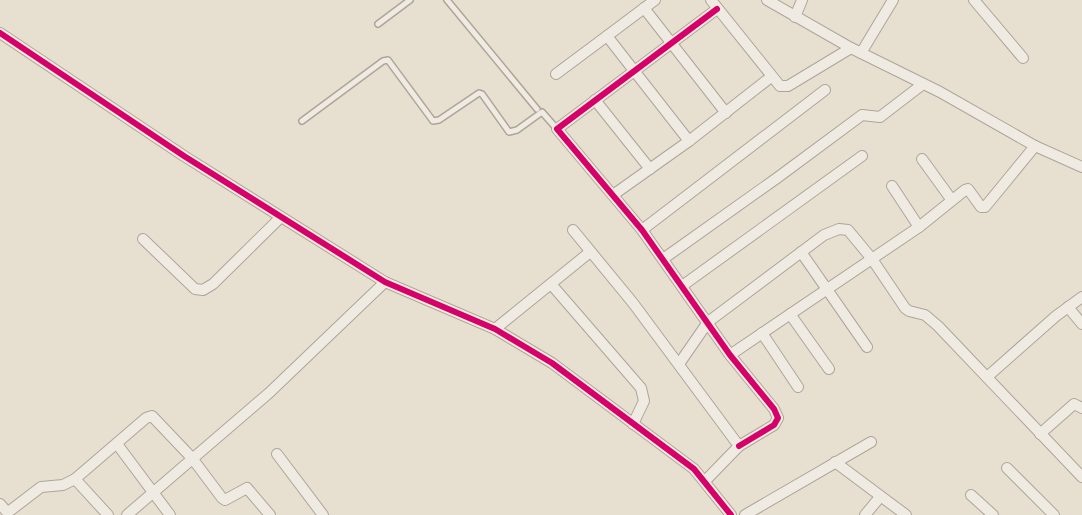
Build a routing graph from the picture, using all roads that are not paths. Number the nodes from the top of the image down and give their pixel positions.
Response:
1 (410, 0) edge
2 (447, 0) edge
3 (655, 0) edge
4 (711, 0) edge
5 (767, 0) edge
6 (802, 0) edge
7 (893, 0) edge
8 (974, 0) edge
9 (644, 8) junction
10 (717, 9) junction
11 (795, 17) junction
12 (378, 24) dead end
13 (0, 33) edge
14 (607, 36) junction
15 (673, 42) junction
16 (850, 48) junction
17 (861, 53) junction
18 (1023, 58) dead end
19 (634, 70) junction
20 (556, 74) dead end
21 (771, 77) junction
22 (924, 84) junction
23 (825, 90) dead end
24 (595, 100) junction
25 (537, 109) dead end
26 (726, 113) junction
27 (302, 121) dead end
28 (557, 129) junction
29 (689, 141) junction
30 (1036, 146) junction
31 (862, 156) dead end
32 (922, 159) dead end
33 (1082, 167) edge
34 (650, 168) junction
35 (892, 186) dead end
36 (614, 196) junction
37 (951, 200) junction
38 (281, 217) junction
39 (920, 226) junction
40 (573, 230) dead end
41 (642, 230) junction
42 (143, 239) dead end
43 (590, 252) junction
44 (801, 252) junction
45 (663, 258) junction
46 (872, 259) junction
47 (386, 282) junction
48 (552, 284) junction
49 (682, 286) junction
50 (827, 289) junction
51 (1082, 297) edge
52 (1068, 307) junction
53 (790, 314) junction
54 (708, 322) junction
55 (1082, 324) edge
56 (495, 329) junction
57 (762, 333) junction
58 (868, 347) dead end
59 (730, 355) junction
60 (679, 364) junction
61 (829, 369) dead end
62 (987, 377) junction
63 (798, 388) dead end
64 (1082, 408) edge
65 (633, 424) junction
66 (1040, 434) junction
67 (871, 442) dead end
68 (116, 444) junction
69 (740, 446) junction
70 (277, 454) dead end
71 (192, 458) junction
72 (835, 462) junction
73 (1007, 468) dead end
74 (1082, 477) edge
75 (75, 479) junction
76 (705, 481) junction
77 (154, 492) junction
78 (971, 495) dead end
79 (880, 497) junction
80 (0, 504) edge
81 (108, 515) edge
82 (127, 515) edge
83 (170, 515) edge
84 (270, 515) edge
85 (323, 515) edge
86 (731, 515) edge
87 (745, 515) edge
88 (865, 515) edge
89 (906, 515) edge
90 (994, 515) edge
91 (1054, 515) edge

1 - 12 lane
2 - 25 lane
3 - 9 street
4 - 10 street
5 - 11 street
6 - 11 street
7 - 17 street
8 - 18 street
9 - 14 street
9 - 15 street
10 - 15 street
10 - 21 street
11 - 16 street
13 - 38 street
14 - 19 street
14 - 20 street
15 - 19 street
15 - 26 street
16 - 17 street
16 - 21 street
17 - 22 street
19 - 24 street
19 - 29 street
21 - 26 street
22 - 30 street
22 - 45 street
23 - 41 street
24 - 28 street
24 - 34 street
26 - 29 street
27 - 28 lane
28 - 36 street
29 - 34 street
30 - 33 street
30 - 37 street
31 - 49 street
32 - 37 street
34 - 36 street
35 - 39 street
36 - 41 street
37 - 39 street
38 - 42 street
38 - 47 street
39 - 46 street
40 - 43 street
41 - 45 street
43 - 48 street
43 - 60 street
44 - 46 street
44 - 50 street
44 - 54 street
45 - 49 street
46 - 50 street
46 - 62 street
47 - 56 street
47 - 71 street
48 - 56 street
48 - 65 street
49 - 54 street
50 - 53 street
50 - 58 street
51 - 52 street
52 - 55 street
52 - 62 street
53 - 57 street
53 - 61 street
54 - 59 street
54 - 60 street
56 - 65 street
57 - 59 street
57 - 63 street
59 - 69 street
60 - 69 street
62 - 66 street
64 - 66 street
65 - 76 street
66 - 74 street
67 - 72 street
68 - 71 street
68 - 75 street
68 - 77 street
69 - 76 street
70 - 85 street
71 - 77 street
71 - 84 street
72 - 79 street
72 - 87 street
73 - 91 street
75 - 80 street
75 - 81 street
76 - 86 street
77 - 82 street
77 - 83 street
78 - 90 street
79 - 88 street
79 - 89 street

